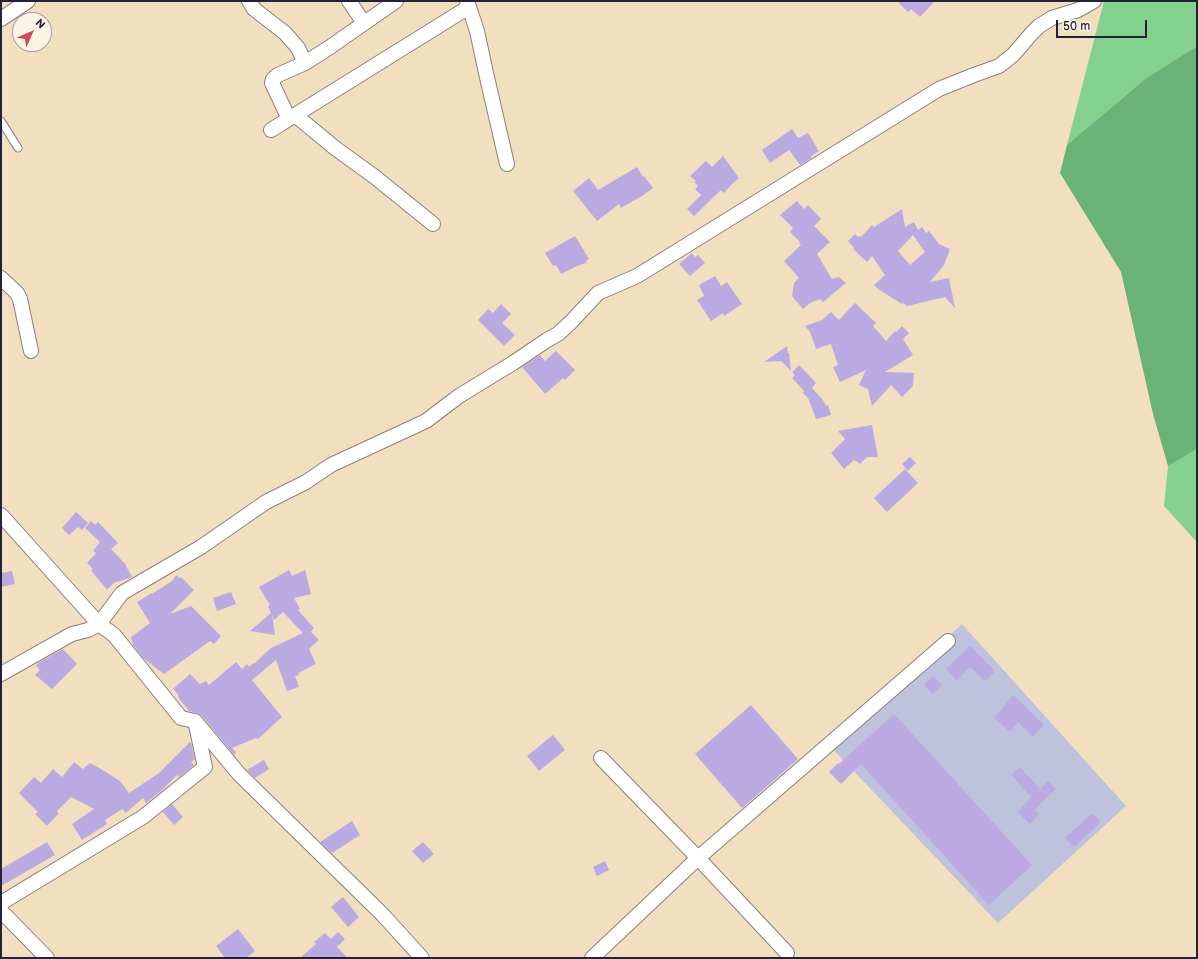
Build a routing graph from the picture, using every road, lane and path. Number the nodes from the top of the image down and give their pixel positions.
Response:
1 (28, 1) edge
2 (249, 1) edge
3 (349, 1) edge
4 (396, 1) edge
5 (1094, 1) edge
6 (468, 4) edge
7 (1, 19) edge
8 (364, 22) junction
9 (305, 63) junction
10 (292, 117) junction
11 (1, 121) edge
12 (271, 130) dead end
13 (18, 148) dead end
14 (507, 164) dead end
15 (433, 224) dead end
16 (1, 278) edge
17 (31, 351) dead end
18 (1, 515) edge
19 (99, 624) junction
20 (948, 642) dead end
21 (1, 674) edge
22 (195, 721) junction
23 (601, 758) dead end
24 (698, 858) junction
25 (1, 903) edge
26 (1, 911) edge
27 (787, 953) dead end
28 (47, 958) edge
29 (422, 958) edge
30 (592, 958) edge

1 - 7 street
2 - 9 street
3 - 8 street
4 - 8 street
5 - 19 street
6 - 10 street
6 - 14 street
8 - 9 street
9 - 10 street
10 - 12 street
10 - 15 street
11 - 13 lane
16 - 17 street
18 - 19 street
19 - 21 street
19 - 22 street
20 - 24 street
22 - 25 street
22 - 29 street
23 - 24 street
24 - 27 street
24 - 30 street
26 - 28 street

